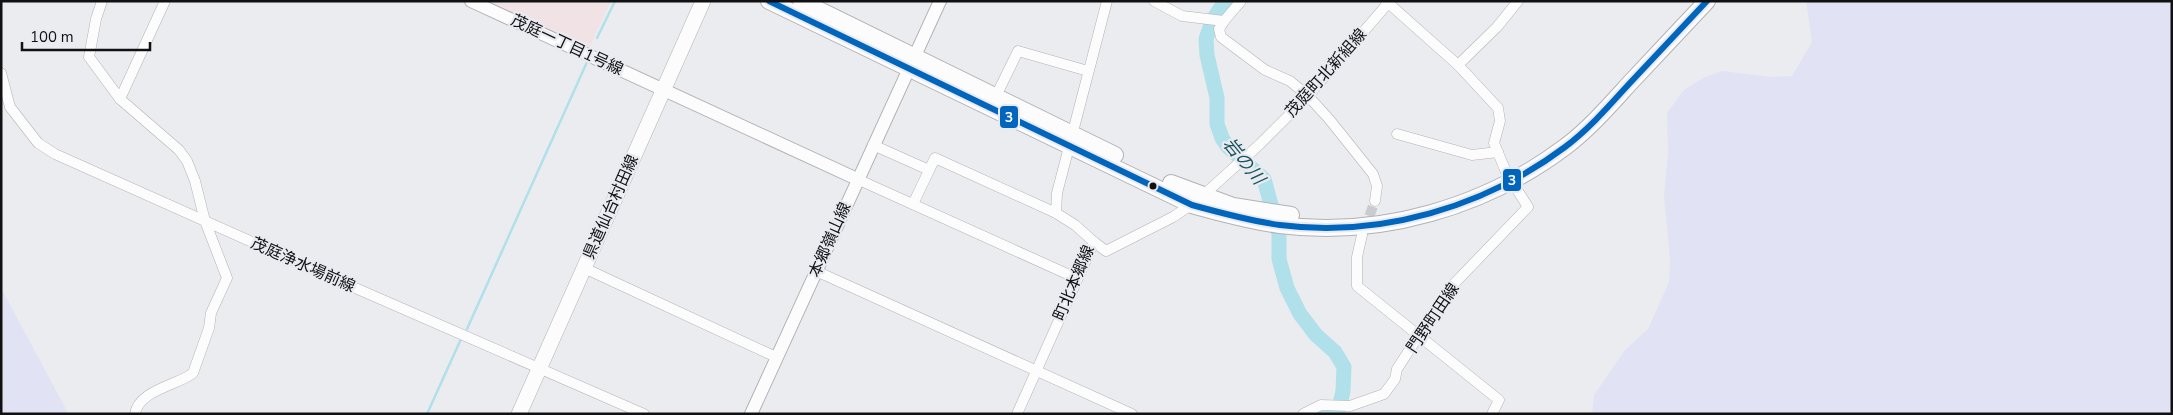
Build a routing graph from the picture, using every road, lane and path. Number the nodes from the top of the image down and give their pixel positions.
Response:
1 (102, 1) edge
2 (165, 1) edge
3 (471, 1) edge
4 (703, 1) edge
5 (769, 1) edge
6 (801, 1) edge
7 (1107, 1) edge
8 (1154, 1) edge
9 (1242, 1) edge
10 (1518, 1) edge
11 (1694, 1) edge
12 (1707, 1) edge
13 (938, 2) edge
14 (1388, 2) edge
15 (1221, 21) junction
16 (911, 62) junction
17 (1458, 65) junction
18 (1088, 71) junction
19 (1, 73) edge
20 (663, 90) junction
21 (996, 96) junction
22 (1308, 96) junction
23 (120, 98) junction
24 (1396, 134) dead end
25 (1071, 140) junction
26 (873, 145) junction
27 (1498, 152) junction
28 (929, 170) junction
29 (1509, 176) junction
30 (857, 179) junction
31 (1197, 200) junction
32 (1375, 201) tunnel mouth
33 (913, 204) junction
34 (1056, 213) junction
35 (205, 221) junction
36 (1362, 235) tunnel mouth
37 (1094, 242) junction
38 (584, 268) junction
39 (816, 271) junction
40 (1076, 278) junction
41 (1420, 336) junction
42 (776, 356) junction
43 (539, 368) junction
44 (1036, 371) junction
45 (135, 414) edge
46 (519, 414) edge
47 (644, 414) edge
48 (751, 414) edge
49 (1017, 414) edge
50 (1132, 414) edge
51 (1303, 414) edge
52 (1492, 414) edge

1 - 23 street
2 - 23 street
3 - 20 street, 茂庭一丁目1号線
4 - 20 main road, 県道仙台村田線
5 - 16 highway
6 - 16 highway
7 - 18 street
8 - 15 street
9 - 15 street
10 - 17 street
11 - 29 highway
12 - 29 highway
13 - 16 street, 本郷嶺山線
14 - 17 street
14 - 22 street, 茂庭町北新組線
15 - 22 street
16 - 21 highway
16 - 25 highway
16 - 26 street, 本郷嶺山線
17 - 27 street
18 - 21 street
18 - 25 street
19 - 35 street, 茂庭浄水場前線
20 - 30 street, 茂庭一丁目1号線
20 - 38 main road, 県道仙台村田線
21 - 25 highway
22 - 31 street, 茂庭町北新組線
22 - 32 street
23 - 35 street
24 - 27 street
25 - 31 highway
25 - 34 street
26 - 28 street
26 - 30 street, 本郷嶺山線
27 - 29 street
28 - 33 street
28 - 34 street, 町北本郷線
29 - 31 highway
29 - 41 street, 門野町田線
30 - 33 street
30 - 39 street, 本郷嶺山線
31 - 37 street, 茂庭町北新組線
33 - 40 street
34 - 37 street, 町北本郷線
35 - 43 street, 茂庭浄水場前線
35 - 45 street
36 - 41 street
37 - 40 street, 町北本郷線
38 - 42 street
38 - 43 main road, 県道仙台村田線
39 - 42 street, 本郷嶺山線
39 - 44 street
40 - 44 street, 町北本郷線
41 - 51 street, 門野町田線
41 - 52 street
42 - 48 street, 本郷嶺山線
43 - 46 main road, 県道仙台村田線
43 - 47 street, 茂庭浄水場前線
44 - 49 street, 町北本郷線
44 - 50 street

